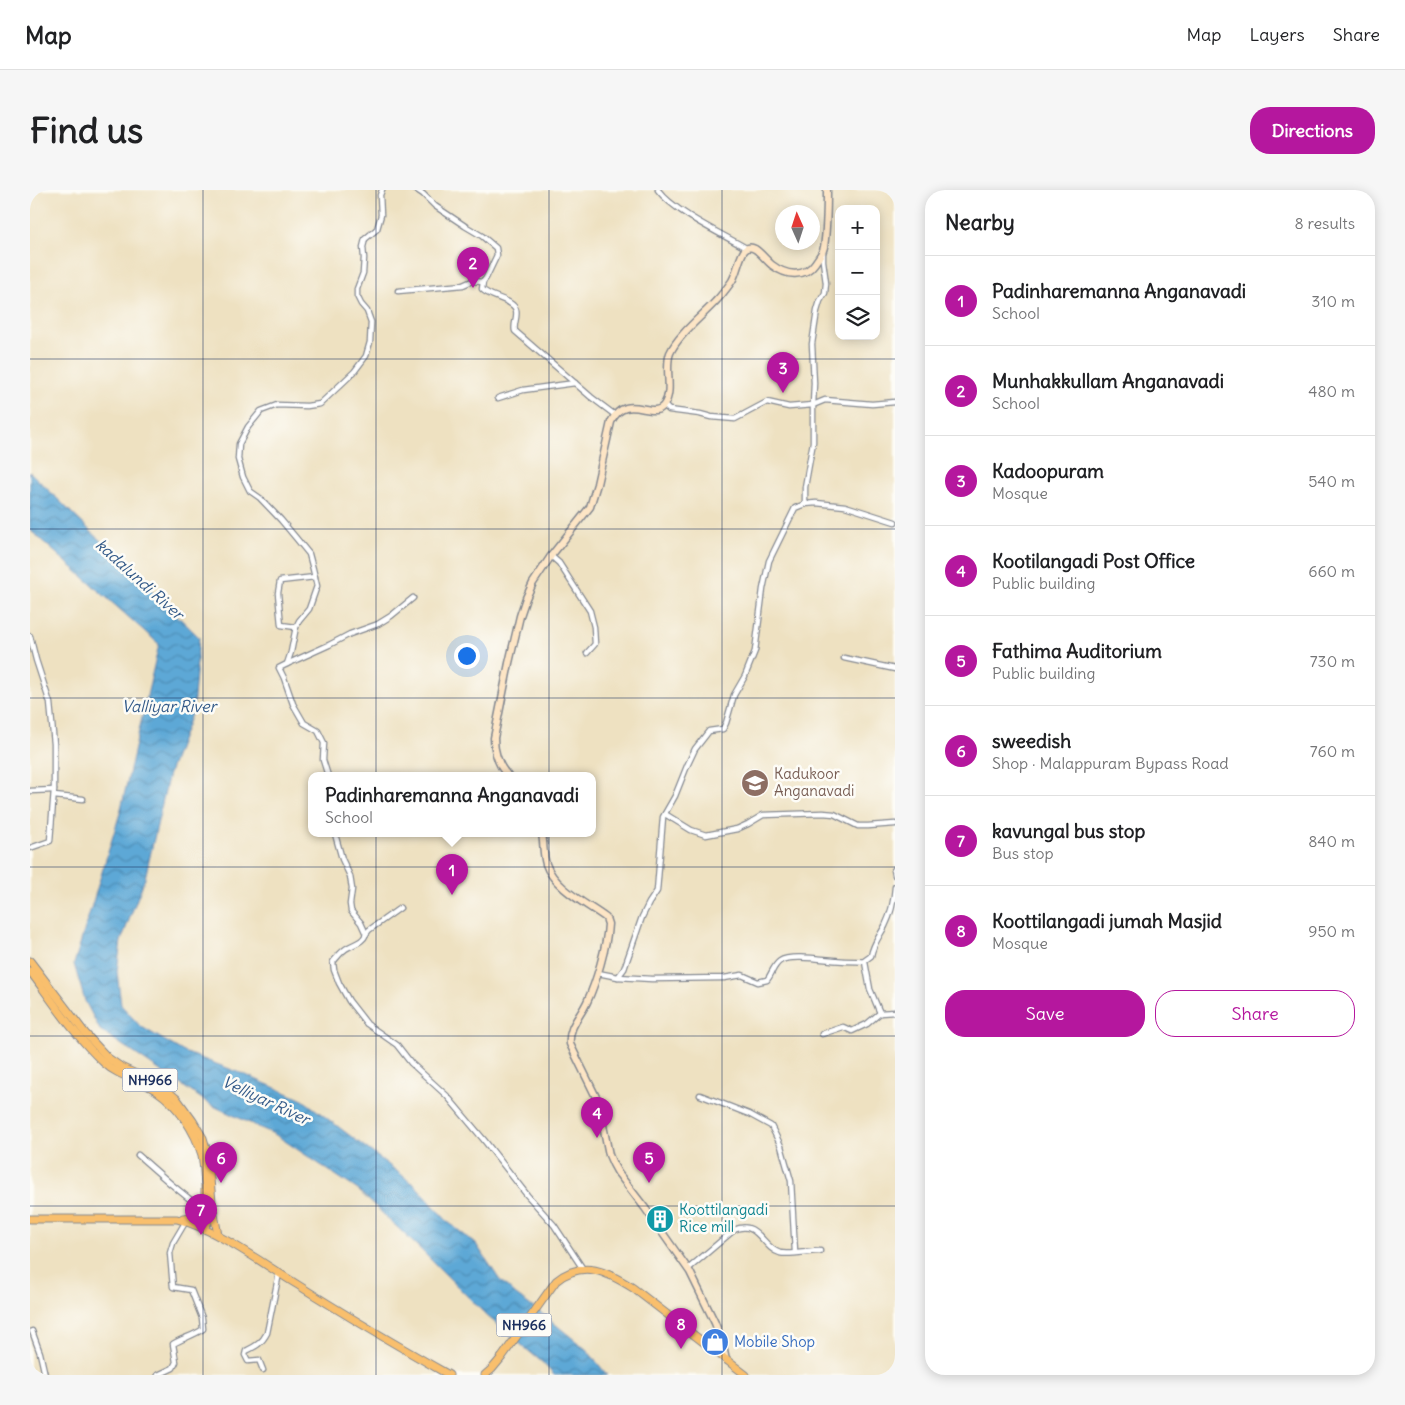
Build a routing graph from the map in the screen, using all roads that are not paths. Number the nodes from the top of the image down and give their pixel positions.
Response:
1 (382, 190) edge
2 (416, 190) edge
3 (658, 190) edge
4 (827, 190) edge
5 (746, 248) junction
6 (824, 249) junction
7 (483, 282) junction
8 (398, 290) dead end
9 (576, 383) junction
10 (498, 398) dead end
11 (895, 402) edge
12 (664, 405) junction
13 (813, 405) junction
14 (615, 415) junction
15 (805, 504) junction
16 (895, 522) edge
17 (551, 556) junction
18 (315, 577) junction
19 (413, 598) dead end
20 (296, 628) junction
21 (30, 636) edge
22 (587, 653) dead end
23 (844, 658) dead end
24 (287, 664) junction
25 (895, 669) edge
26 (327, 772) edge
27 (505, 772) edge
28 (54, 790) junction
29 (30, 791) edge
30 (54, 796) junction
31 (83, 799) dead end
32 (665, 814) junction
33 (895, 824) edge
34 (335, 837) edge
35 (542, 837) edge
36 (30, 848) edge
37 (895, 869) edge
38 (895, 875) edge
39 (895, 887) edge
40 (400, 908) dead end
41 (366, 934) junction
42 (30, 961) edge
43 (864, 961) junction
44 (30, 971) edge
45 (598, 973) junction
46 (618, 976) junction
47 (895, 1012) edge
48 (880, 1013) junction
49 (822, 1034) dead end
50 (700, 1095) dead end
51 (138, 1156) dead end
52 (206, 1205) junction
53 (30, 1219) edge
54 (177, 1219) junction
55 (186, 1221) junction
56 (201, 1227) junction
57 (218, 1235) junction
58 (820, 1251) dead end
59 (795, 1252) junction
60 (584, 1269) junction
61 (688, 1269) junction
62 (279, 1273) junction
63 (32, 1331) dead end
64 (725, 1357) junction
65 (263, 1370) dead end
66 (45, 1375) edge
67 (158, 1375) edge
68 (449, 1375) edge
69 (484, 1375) edge
70 (746, 1375) edge

1 - 18 street
2 - 7 street
3 - 5 street
4 - 6 main road
5 - 6 main road
5 - 12 main road
6 - 13 street
7 - 8 street
7 - 9 street
9 - 10 street
9 - 14 street
11 - 13 street
12 - 13 street
12 - 14 main road
13 - 15 street
14 - 17 main road
15 - 16 street
15 - 32 street
17 - 22 street
17 - 27 main road
18 - 20 street
18 - 20 street
19 - 24 street
20 - 24 street
21 - 28 street
23 - 25 street
24 - 26 street
28 - 29 street
28 - 30 street
30 - 31 street
30 - 36 street
32 - 33 street
32 - 46 street
34 - 41 street
35 - 45 main road
37 - 38 street
39 - 43 street
40 - 41 street
41 - 60 street
42 - 52 highway, NH966
43 - 46 street
43 - 48 street
44 - 52 highway, NH966
45 - 46 street
45 - 61 main road
47 - 48 street
48 - 49 street
50 - 59 street
51 - 52 street
52 - 54 highway
52 - 56 highway, NH966
52 - 57 highway, NH966
53 - 54 highway
54 - 55 highway
55 - 56 highway
55 - 67 street
56 - 57 highway
57 - 62 highway
58 - 59 street
59 - 61 street
60 - 64 highway
60 - 69 highway, NH966
61 - 64 main road
62 - 65 street
62 - 68 highway
63 - 66 street
64 - 70 highway

